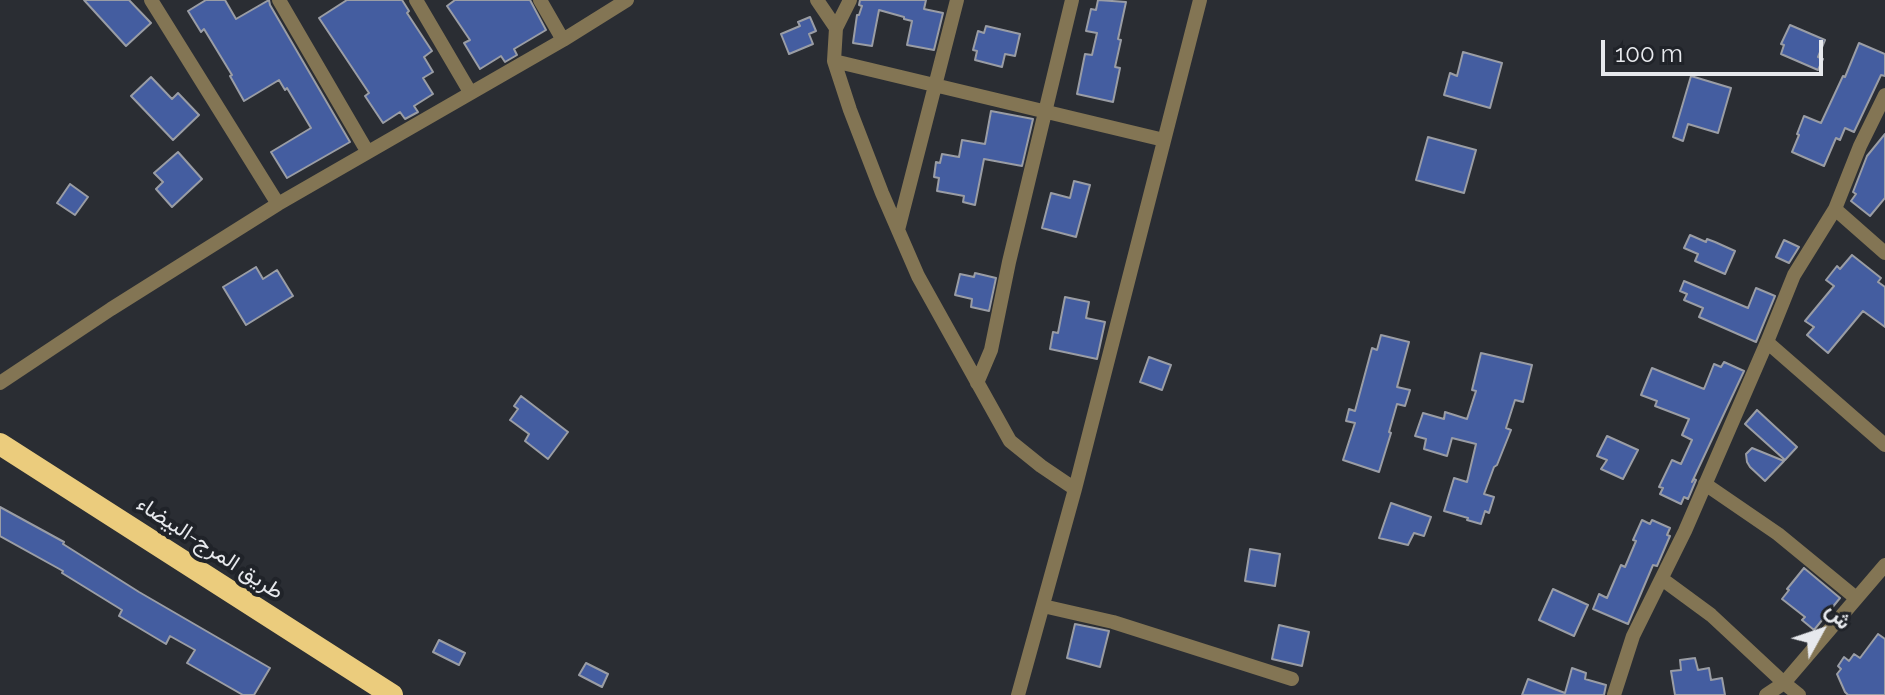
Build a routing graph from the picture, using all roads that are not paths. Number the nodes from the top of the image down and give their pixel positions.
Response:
1 (151, 0) edge
2 (279, 0) edge
3 (416, 0) edge
4 (540, 0) edge
5 (627, 0) edge
6 (817, 0) edge
7 (850, 0) edge
8 (957, 0) edge
9 (1072, 0) edge
10 (1200, 0) edge
11 (836, 28) junction
12 (563, 40) junction
13 (834, 61) junction
14 (936, 84) junction
15 (470, 92) junction
16 (1885, 95) edge
17 (1045, 111) junction
18 (1164, 140) junction
19 (367, 151) junction
20 (278, 204) junction
21 (1835, 209) junction
22 (898, 230) junction
23 (1885, 253) edge
24 (1767, 342) junction
25 (0, 383) edge
26 (977, 383) junction
27 (0, 444) edge
28 (1885, 445) edge
29 (1705, 484) junction
30 (1075, 489) junction
31 (1885, 565) edge
32 (1662, 579) junction
33 (1856, 598) junction
34 (1043, 606) junction
35 (1292, 679) dead end
36 (1784, 683) junction
37 (1617, 693) edge
38 (392, 695) edge
39 (1018, 695) edge
40 (1766, 695) edge
41 (1799, 695) edge

1 - 20 street
2 - 19 street
3 - 15 street
4 - 12 street
5 - 12 street
6 - 11 street
7 - 11 street
8 - 14 street
9 - 17 street
10 - 18 street
11 - 13 street
12 - 15 street
13 - 14 street
13 - 22 street
14 - 17 street
14 - 22 street
15 - 19 street
16 - 21 street
17 - 18 street
17 - 26 street
18 - 30 street
19 - 20 street
20 - 25 street
21 - 23 street
21 - 24 street
22 - 26 street
24 - 28 street
24 - 29 street
26 - 30 street
27 - 38 highway, طريق المرج-البيضاء
29 - 32 street
29 - 33 street
30 - 34 street
31 - 33 street
32 - 36 street
32 - 37 street
33 - 36 street
34 - 35 street
34 - 39 street
36 - 40 street
36 - 41 street

